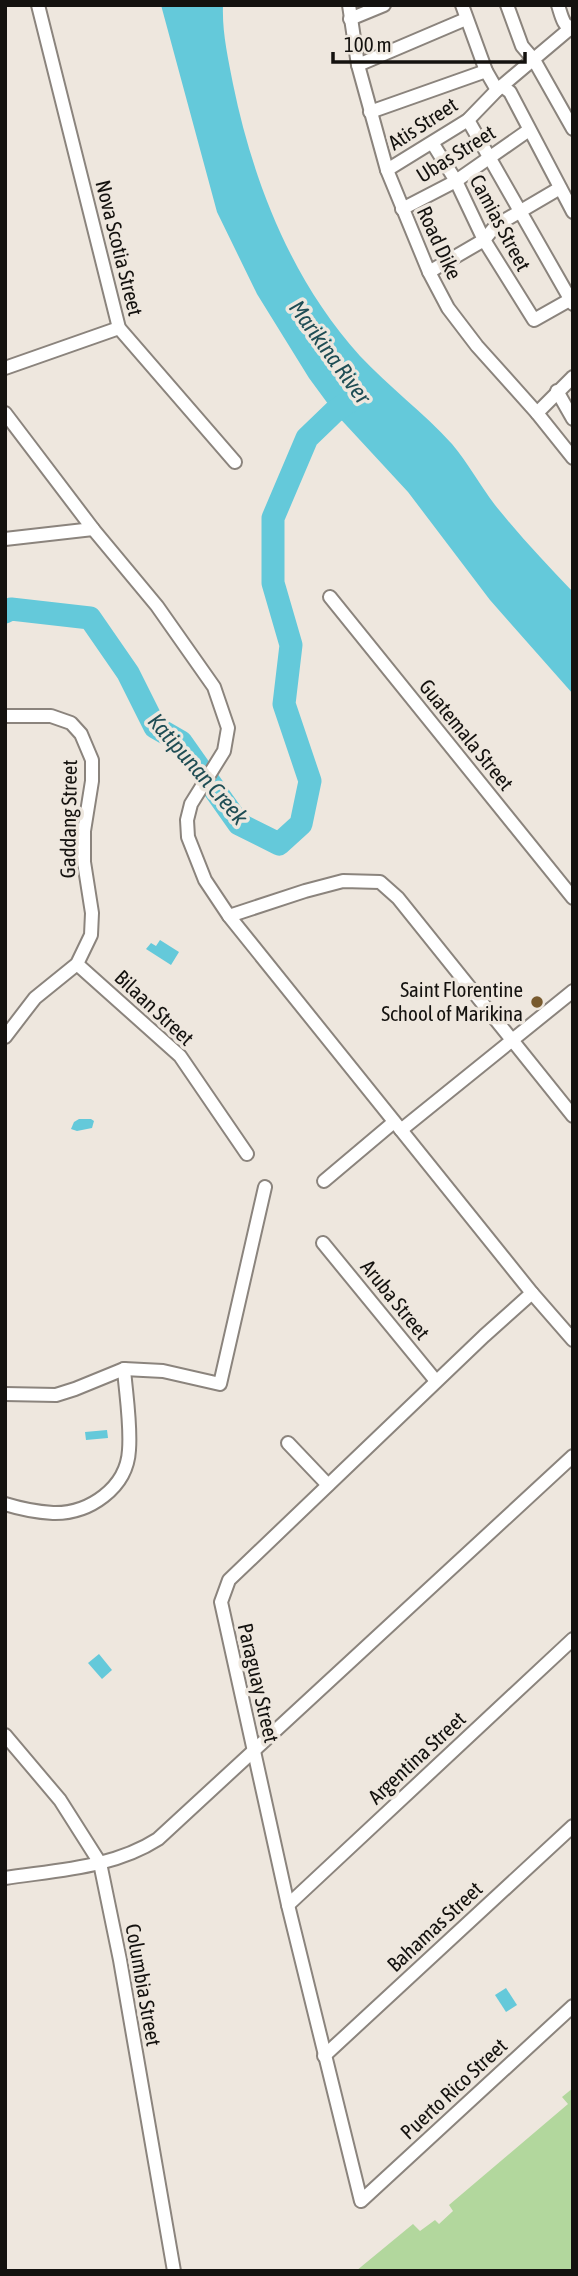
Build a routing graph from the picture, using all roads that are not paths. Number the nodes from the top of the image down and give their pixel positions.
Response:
1 (38, 5) edge
2 (349, 5) edge
3 (384, 5) edge
4 (462, 5) edge
5 (507, 5) edge
6 (558, 5) edge
7 (350, 19) junction
8 (466, 19) junction
9 (571, 28) edge
10 (534, 60) junction
11 (358, 65) junction
12 (486, 71) junction
13 (499, 88) junction
14 (370, 112) junction
15 (468, 120) junction
16 (573, 129) edge
17 (529, 130) junction
18 (433, 144) junction
19 (491, 158) junction
20 (387, 170) junction
21 (456, 181) junction
22 (560, 188) junction
23 (402, 209) junction
24 (522, 211) junction
25 (573, 212) edge
26 (484, 240) junction
27 (429, 272) junction
28 (572, 300) edge
29 (119, 328) junction
30 (5, 368) edge
31 (573, 377) edge
32 (557, 391) junction
33 (5, 412) edge
34 (537, 413) junction
35 (573, 419) edge
36 (573, 458) edge
37 (234, 462) dead end
38 (93, 529) junction
39 (5, 539) edge
40 (330, 597) dead end
41 (5, 716) edge
42 (573, 898) edge
43 (229, 916) junction
44 (77, 964) junction
45 (573, 991) edge
46 (5, 1038) edge
47 (511, 1039) junction
48 (573, 1116) edge
49 (397, 1126) junction
50 (247, 1154) dead end
51 (324, 1181) dead end
52 (265, 1186) dead end
53 (323, 1243) dead end
54 (532, 1293) junction
55 (573, 1340) edge
56 (124, 1369) junction
57 (436, 1381) junction
58 (5, 1394) edge
59 (288, 1443) dead end
60 (573, 1456) edge
61 (328, 1485) junction
62 (5, 1504) edge
63 (573, 1639) edge
64 (5, 1735) edge
65 (254, 1752) junction
66 (573, 1826) edge
67 (100, 1863) junction
68 (5, 1878) edge
69 (288, 1905) junction
70 (573, 2006) edge
71 (324, 2056) junction
72 (361, 2201) joint
73 (174, 2271) edge

1 - 29 street, Nova Scotia Street
2 - 7 street, Road Dike
3 - 7 street
4 - 8 street
5 - 10 street
6 - 9 street
7 - 11 street, Road Dike
8 - 11 street
8 - 12 street
9 - 10 street, Atis Street
10 - 13 street, Atis Street
10 - 16 street
11 - 14 street, Road Dike
12 - 13 street
12 - 14 street
13 - 15 street, Atis Street
13 - 17 street
14 - 20 street, Road Dike
15 - 18 street, Atis Street
15 - 19 street
17 - 19 street, Ubas Street
17 - 22 street
18 - 20 street, Atis Street
18 - 21 street, Camias Street
19 - 21 street, Ubas Street
19 - 24 street
20 - 23 street, Road Dike
21 - 23 street, Ubas Street
21 - 26 street, Camias Street
22 - 24 street
22 - 25 street
23 - 27 street, Road Dike
24 - 26 street
24 - 28 street
26 - 27 street
26 - 28 street, Camias Street
27 - 34 street, Road Dike
29 - 30 street
29 - 37 street, Nova Scotia Street
31 - 32 street
32 - 34 street
32 - 35 street
33 - 38 street
34 - 36 street, Road Dike
38 - 39 street
38 - 43 street
40 - 42 street, Guatemala Street
41 - 44 street, Gaddang Street
43 - 47 street
43 - 49 street
44 - 46 street, Gaddang Street
44 - 50 street, Bilaan Street
45 - 47 street
47 - 48 street
47 - 49 street
49 - 51 street
49 - 54 street
52 - 56 street
53 - 57 street, Aruba Street
54 - 55 street
54 - 57 street, Paraguay Street
56 - 58 street
56 - 62 street
57 - 61 street, Paraguay Street
59 - 61 street
60 - 65 street
61 - 65 street, Paraguay Street
63 - 69 street, Argentina Street
64 - 67 street, Columbia Street
65 - 67 street
65 - 69 street, Paraguay Street
66 - 71 street, Bahamas Street
67 - 68 street
67 - 73 street, Columbia Street
69 - 71 street, Paraguay Street
70 - 72 street, Puerto Rico Street
71 - 72 street, Paraguay Street

